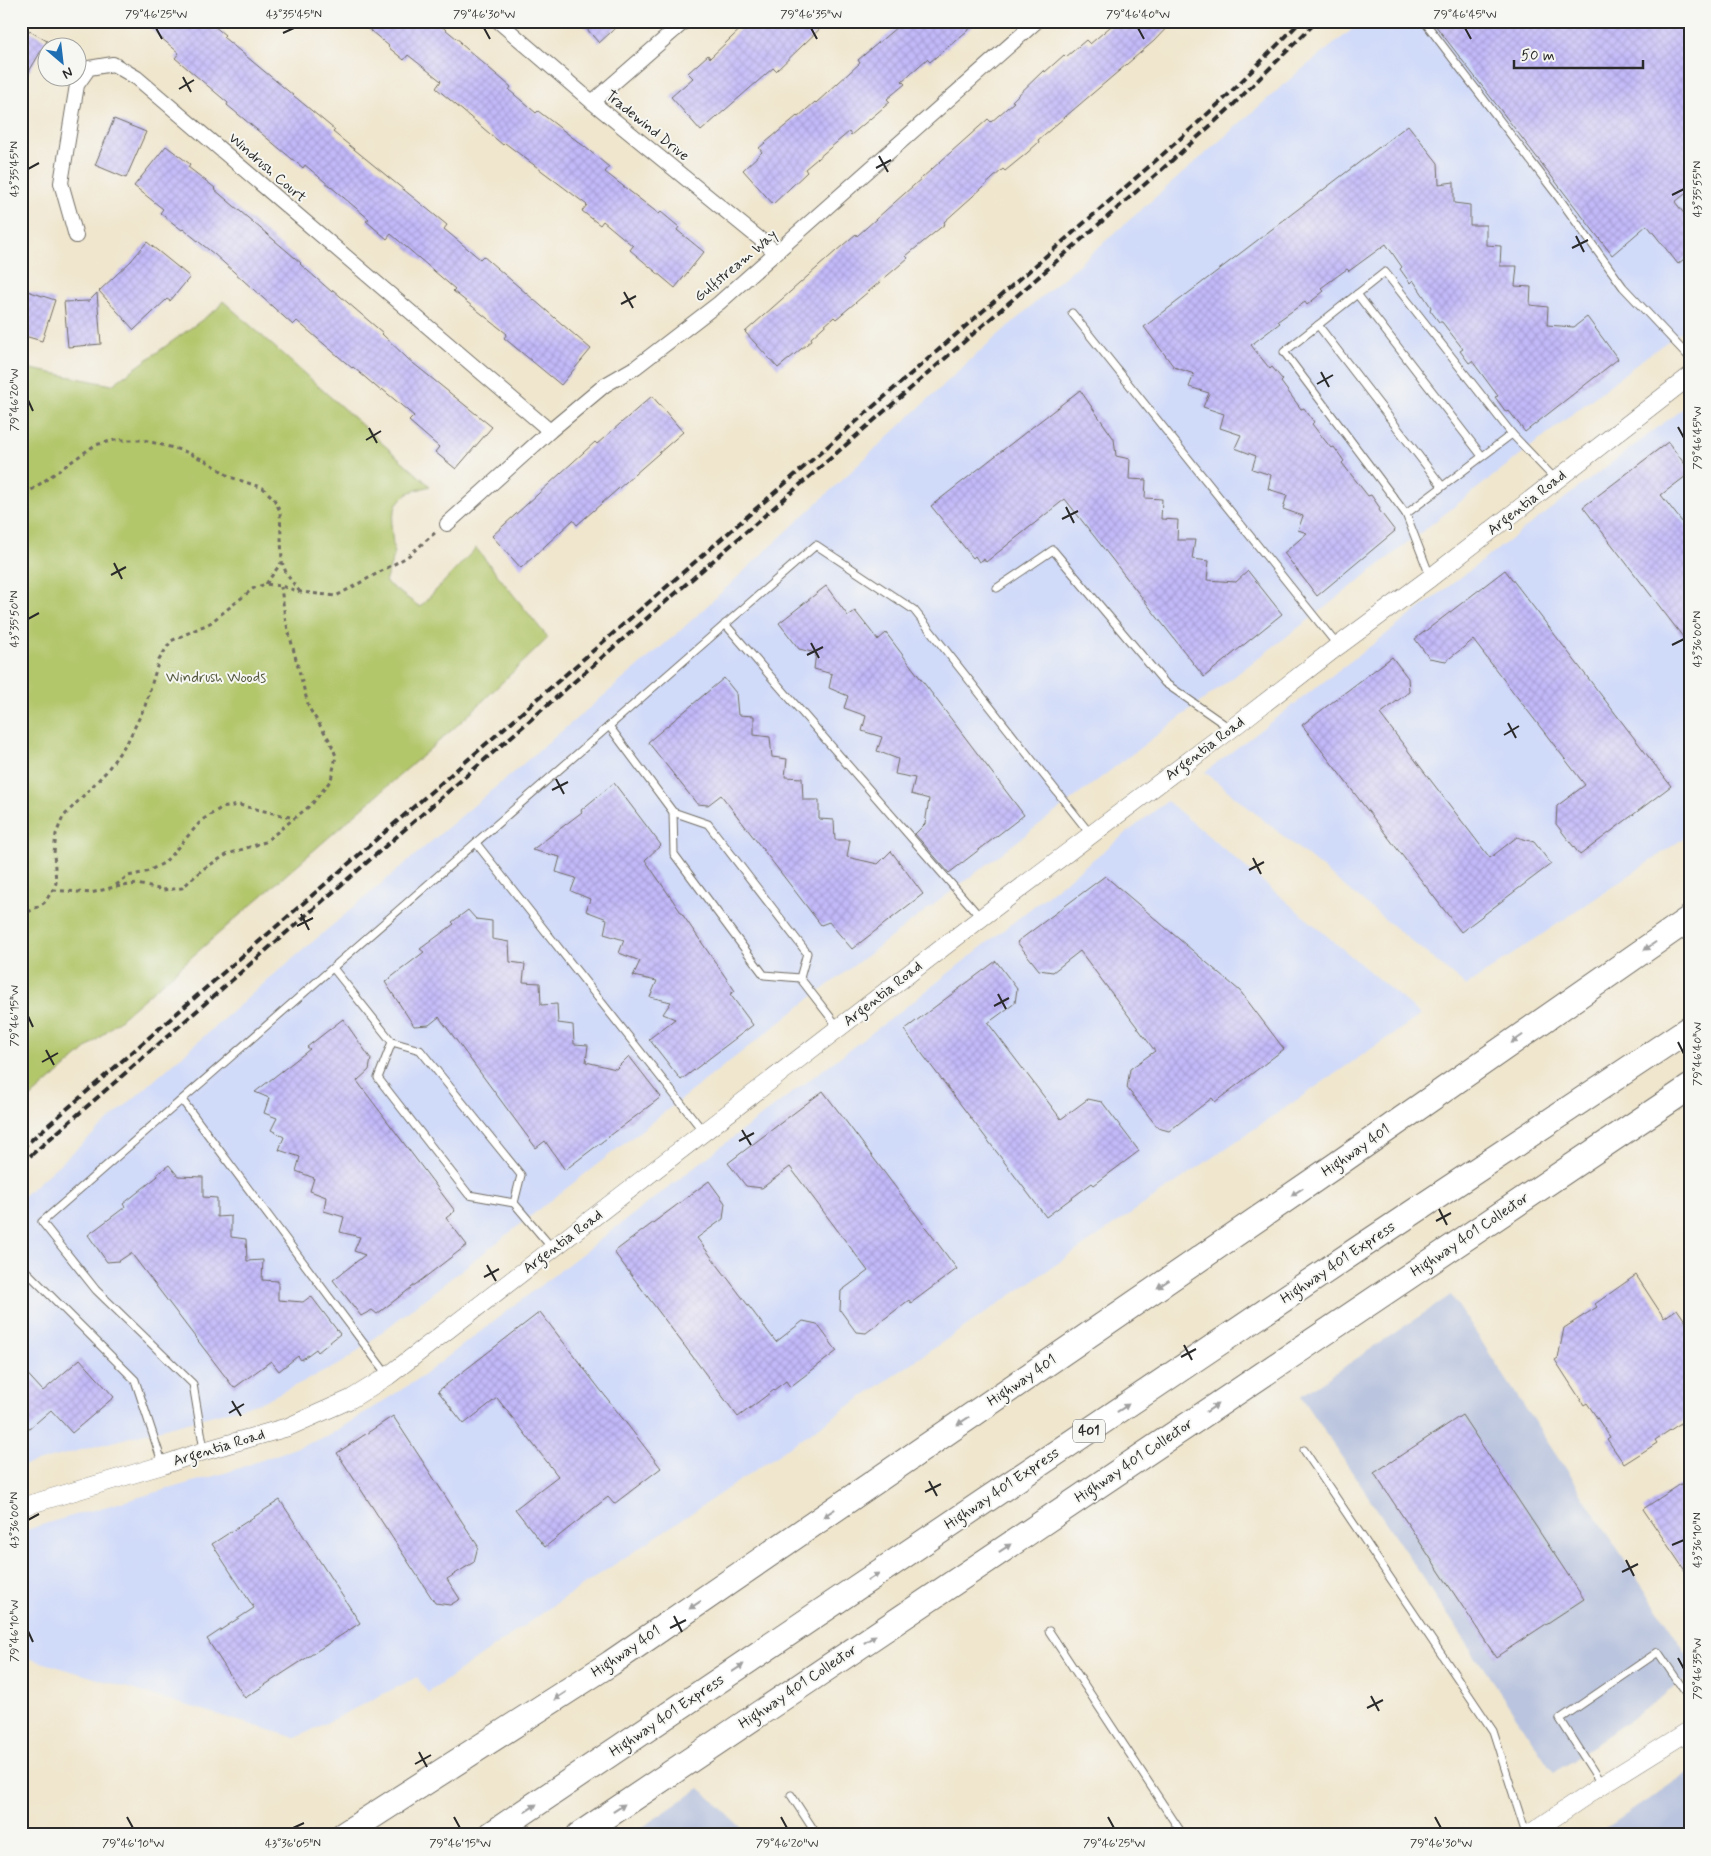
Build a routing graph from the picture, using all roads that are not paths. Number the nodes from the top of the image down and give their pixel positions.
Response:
1 (498, 21) edge
2 (686, 21) edge
3 (1038, 21) edge
4 (1424, 21) edge
5 (592, 102) junction
6 (76, 236) dead end
7 (777, 253) junction
8 (1357, 294) junction
9 (1072, 313) dead end
10 (1318, 325) junction
11 (1690, 358) edge
12 (1690, 376) edge
13 (550, 431) junction
14 (1512, 434) junction
15 (1482, 456) junction
16 (1556, 480) junction
17 (1442, 486) junction
18 (1406, 514) junction
19 (447, 524) road end
20 (1430, 578) junction
21 (998, 588) dead end
22 (725, 624) junction
23 (1338, 646) junction
24 (609, 726) junction
25 (1231, 729) junction
26 (673, 812) junction
27 (1091, 835) junction
28 (476, 843) junction
29 (981, 918) junction
30 (1690, 918) edge
31 (333, 968) junction
32 (800, 978) junction
33 (839, 1028) junction
34 (1690, 1028) edge
35 (392, 1042) junction
36 (1690, 1087) edge
37 (182, 1100) junction
38 (704, 1133) junction
39 (514, 1203) junction
40 (553, 1250) junction
41 (21, 1266) edge
42 (388, 1376) junction
43 (1304, 1450) dead end
44 (204, 1451) junction
45 (163, 1465) junction
46 (21, 1507) edge
47 (1049, 1631) dead end
48 (1690, 1700) edge
49 (1690, 1730) edge
50 (1602, 1785) junction
51 (791, 1795) dead end
52 (345, 1834) edge
53 (490, 1835) edge
54 (579, 1835) edge
55 (817, 1835) edge
56 (1184, 1835) edge
57 (1528, 1835) edge

1 - 5 street, Tradewind Drive
2 - 5 street
3 - 7 street, Gulfstream Way
4 - 11 lane
5 - 7 street, Tradewind Drive
6 - 13 street, Windrush Court
7 - 13 street, Gulfstream Way
8 - 10 lane
8 - 14 lane
8 - 15 lane
9 - 23 lane
10 - 17 lane
10 - 18 lane
12 - 16 street, Argentia Road
13 - 19 street, Gulfstream Way
14 - 15 lane
14 - 16 lane
15 - 17 lane
16 - 20 street, Argentia Road
17 - 18 lane
18 - 20 lane
20 - 23 street, Argentia Road
21 - 25 lane
22 - 24 lane
22 - 27 lane
22 - 29 lane
23 - 25 street, Argentia Road
24 - 26 lane
24 - 28 lane
25 - 27 street, Argentia Road
26 - 32 lane
26 - 32 lane
27 - 29 street, Argentia Road
28 - 31 lane
28 - 38 lane
29 - 33 street, Argentia Road
30 -> 52 highway, Highway 401
31 - 35 lane
31 - 37 lane
32 - 33 lane
33 - 38 street, Argentia Road
53 -> 34 highway, Highway 401 Express / 401
35 - 39 lane
35 - 39 lane
54 -> 36 highway, Highway 401 Collector
37 - 42 lane
37 - 44 lane
38 - 40 street, Argentia Road
39 - 40 lane
40 - 42 street, Argentia Road
41 - 45 lane
42 - 44 street, Argentia Road
43 - 57 lane
44 - 45 street, Argentia Road
45 - 46 street, Argentia Road
47 - 56 lane
48 - 50 lane
49 - 50 street
50 - 57 street
51 - 55 lane

